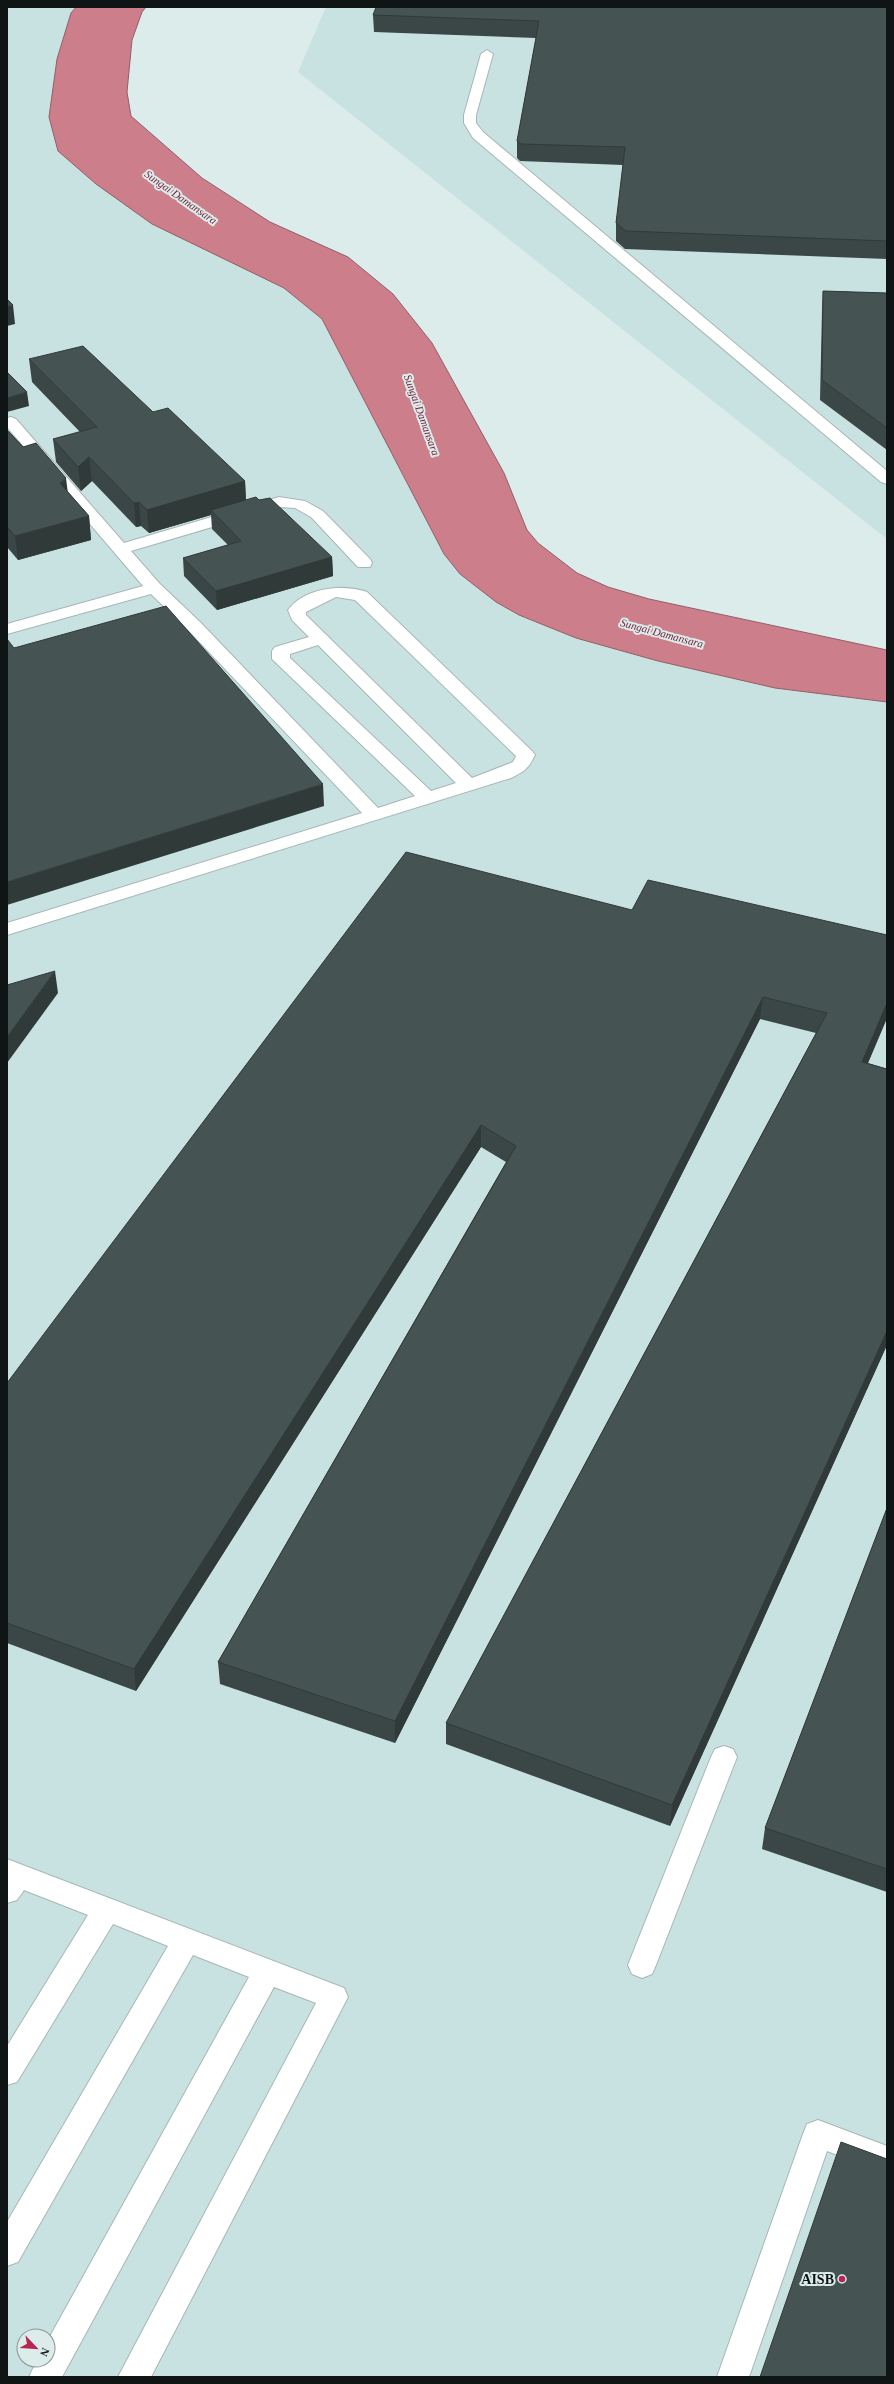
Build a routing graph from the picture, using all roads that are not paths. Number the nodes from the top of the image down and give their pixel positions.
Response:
1 (487, 54) dead end
2 (11, 422) dead end
3 (887, 479) edge
4 (121, 549) junction
5 (364, 563) dead end
6 (154, 588) junction
7 (7, 629) edge
8 (321, 639) junction
9 (469, 785) junction
10 (428, 798) junction
11 (374, 815) junction
12 (7, 929) edge
13 (724, 1757) dead end
14 (10, 1879) edge
15 (107, 1909) junction
16 (186, 1940) junction
17 (642, 1965) dead end
18 (267, 1972) junction
19 (7, 2072) edge
20 (887, 2160) edge
21 (7, 2251) edge
22 (45, 2377) edge
23 (134, 2377) edge
24 (733, 2377) edge

1 - 3 lane
2 - 4 lane
4 - 5 lane
4 - 6 lane
6 - 7 lane
6 - 11 lane
8 - 9 lane
8 - 9 lane
8 - 10 lane
9 - 10 lane
10 - 11 lane
11 - 12 lane
13 - 17 lane
14 - 15 lane
15 - 16 lane
15 - 19 lane
16 - 18 lane
16 - 21 lane
18 - 22 lane
18 - 23 lane
20 - 24 lane

